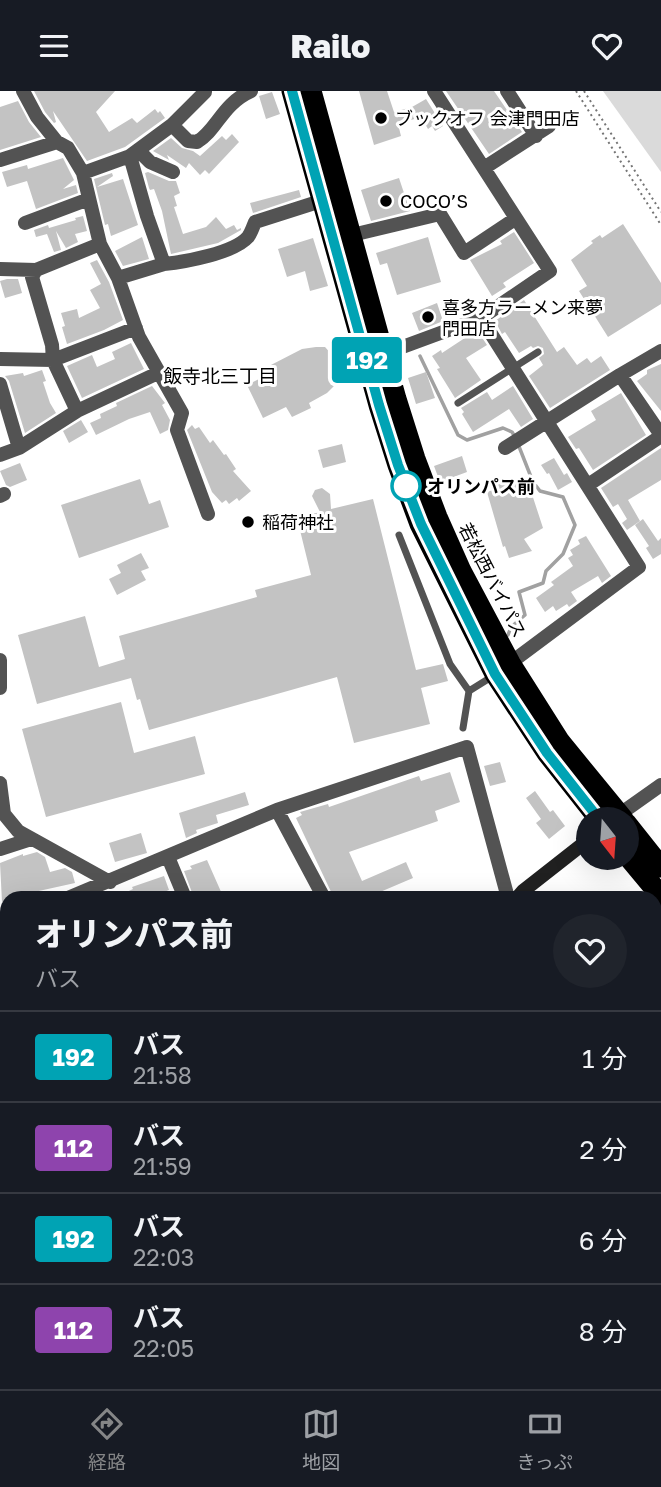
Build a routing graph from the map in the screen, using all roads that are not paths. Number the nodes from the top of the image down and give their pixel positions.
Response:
1 (23, 91) edge
2 (251, 91) edge
3 (292, 91) edge
4 (311, 91) edge
5 (434, 91) edge
6 (507, 91) edge
7 (205, 92) edge
8 (172, 125) junction
9 (550, 126) dead end
10 (536, 136) junction
11 (57, 142) junction
12 (134, 153) junction
13 (0, 160) edge
14 (484, 168) junction
15 (173, 172) dead end
16 (83, 173) junction
17 (89, 199) junction
18 (324, 200) junction
19 (515, 219) junction
20 (25, 223) dead end
21 (352, 235) junction
22 (100, 244) junction
23 (164, 264) junction
24 (0, 269) edge
25 (36, 270) junction
26 (118, 278) junction
27 (481, 318) junction
28 (136, 328) junction
29 (661, 351) edge
30 (538, 352) dead end
31 (376, 357) junction
32 (0, 359) edge
33 (53, 360) junction
34 (512, 368) junction
35 (158, 373) junction
36 (621, 375) junction
37 (0, 384) edge
38 (458, 403) dead end
39 (77, 411) junction
40 (4, 417) edge
41 (548, 421) junction
42 (661, 435) edge
43 (513, 443) dead end
44 (19, 448) junction
45 (0, 455) edge
46 (588, 485) junction
47 (208, 514) dead end
48 (399, 534) dead end
49 (0, 660) edge
50 (502, 669) junction
51 (0, 688) edge
52 (469, 691) junction
53 (463, 729) dead end
54 (0, 783) edge
55 (661, 785) edge
56 (590, 807) edge
57 (612, 807) edge
58 (635, 807) edge
59 (277, 810) junction
60 (32, 839) junction
61 (639, 841) edge
62 (0, 849) edge
63 (576, 850) edge
64 (168, 857) junction
65 (661, 867) edge
66 (639, 870) edge
67 (110, 882) junction
68 (97, 891) edge
69 (182, 891) edge
70 (320, 891) edge
71 (506, 891) edge
72 (526, 891) edge
73 (656, 891) edge

1 - 11 street
2 - 8 street
3 - 18 highway, 若松西バイパス
4 - 21 highway, 若松西バイパス
5 - 14 street
6 - 10 street
7 - 8 street
8 - 12 street
9 - 10 street
10 - 14 street
11 - 13 street
11 - 16 street
12 - 15 street
12 - 16 street
12 - 23 street
14 - 19 street
16 - 17 street
17 - 20 street
17 - 22 street
18 - 23 street
18 - 31 highway, 若松西バイパス
19 - 21 street
19 - 27 street
21 - 31 highway, 若松西バイパス
22 - 25 street
22 - 26 street
23 - 26 street
24 - 25 street
25 - 33 street
26 - 28 street
27 - 31 street
27 - 34 street
28 - 33 street
28 - 35 street
29 - 36 street
30 - 34 lane
31 - 50 highway, 若松西バイパス
32 - 33 street
33 - 39 street
34 - 38 lane
34 - 41 street
35 - 39 street
35 - 47 street
36 - 41 street
36 - 42 street
37 - 40 street
39 - 44 street
40 - 44 street
41 - 43 street
41 - 46 street
42 - 46 street
44 - 45 street
46 - 50 street
48 - 52 lane
49 - 51 street
50 - 52 lane
50 - 56 highway, 若松西バイパス
50 - 57 highway, 若松西バイパス
52 - 53 lane
54 - 60 street
55 - 58 street
59 - 64 street
59 - 70 street
59 - 71 street
60 - 62 street
60 - 67 street
61 - 65 highway, 若松西バイパス
63 - 72 street
64 - 67 street
64 - 69 street
66 - 73 highway
67 - 68 street

